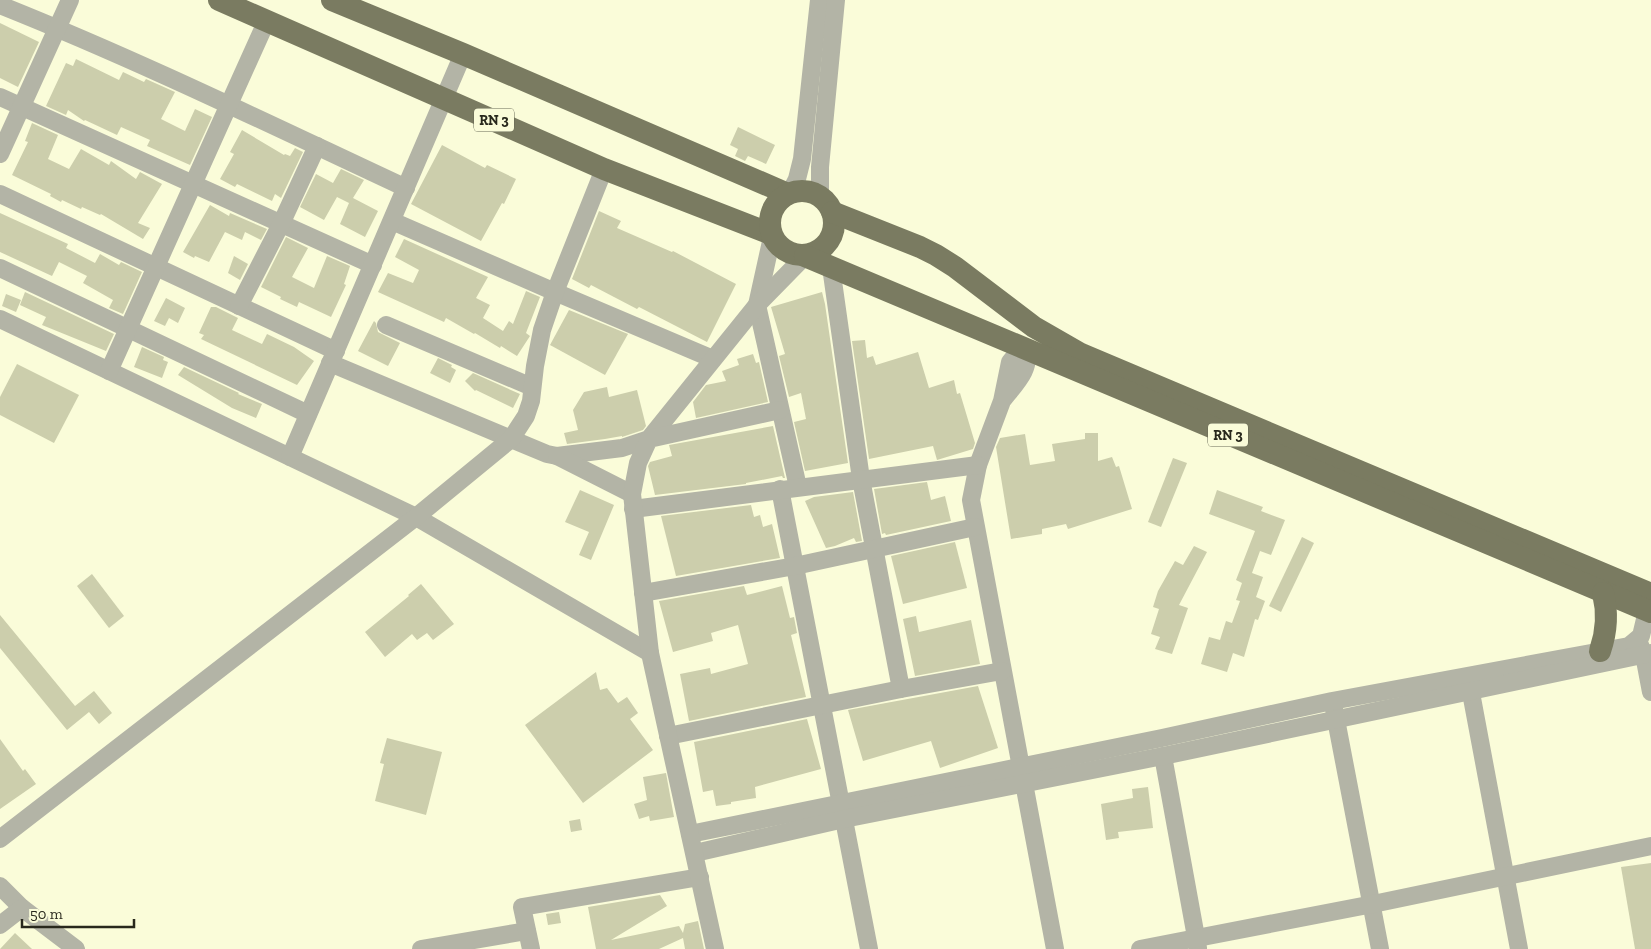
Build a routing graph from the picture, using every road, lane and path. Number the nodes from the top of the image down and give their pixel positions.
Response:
1 (70, 0) edge
2 (219, 0) edge
3 (332, 0) edge
4 (819, 0) edge
5 (836, 0) edge
6 (0, 5) edge
7 (268, 20) junction
8 (57, 28) junction
9 (463, 54) junction
10 (0, 97) edge
11 (445, 99) junction
12 (229, 105) junction
13 (22, 106) junction
14 (317, 146) junction
15 (0, 154) edge
16 (604, 169) junction
17 (194, 184) junction
18 (406, 188) junction
19 (0, 194) edge
20 (789, 194) junction
21 (826, 204) junction
22 (392, 220) junction
23 (281, 224) junction
24 (772, 236) junction
25 (805, 256) junction
26 (373, 264) junction
27 (156, 267) junction
28 (831, 267) junction
29 (0, 268) edge
30 (555, 292) junction
31 (757, 305) junction
32 (239, 306) junction
33 (0, 320) edge
34 (386, 325) dead end
35 (1034, 326) junction
36 (128, 329) junction
37 (1024, 349) junction
38 (333, 357) junction
39 (713, 359) junction
40 (109, 371) junction
41 (532, 387) junction
42 (780, 410) junction
43 (308, 414) junction
44 (511, 439) junction
45 (649, 439) junction
46 (557, 456) junction
47 (290, 457) junction
48 (978, 464) junction
49 (861, 478) junction
50 (798, 487) junction
51 (780, 489) junction
52 (632, 501) junction
53 (416, 517) junction
54 (975, 527) junction
55 (874, 549) junction
56 (795, 566) junction
57 (643, 593) junction
58 (1603, 593) junction
59 (1650, 603) edge
60 (1644, 649) edge
61 (1600, 651) junction
62 (650, 653) junction
63 (1002, 671) junction
64 (1470, 684) junction
65 (901, 688) junction
66 (1651, 692) edge
67 (1332, 701) junction
68 (822, 704) junction
69 (1336, 720) junction
70 (668, 736) junction
71 (1163, 756) junction
72 (1023, 775) junction
73 (843, 811) junction
74 (690, 834) junction
75 (0, 839) edge
76 (1651, 846) edge
77 (695, 853) junction
78 (1505, 876) junction
79 (700, 878) junction
80 (0, 886) edge
81 (1373, 904) junction
82 (22, 908) junction
83 (0, 926) edge
84 (527, 931) junction
85 (1197, 943) edge
86 (76, 949) edge
87 (420, 949) edge
88 (530, 949) edge
89 (715, 949) edge
90 (869, 949) edge
91 (1055, 949) edge
92 (1140, 949) edge
93 (1380, 949) edge
94 (1519, 949) edge

1 - 8 street
2 - 7 main road, RN 3
3 - 9 main road
4 - 20 street
5 - 21 street
6 - 8 street
7 - 11 main road, RN 3
7 - 12 street
8 - 12 street
8 - 13 street
9 - 11 street
9 - 20 main road
10 - 13 street
11 - 16 main road, RN 3
11 - 18 street
12 - 14 street
12 - 17 street
13 - 15 street
13 - 17 street
14 - 18 street
14 - 23 street
16 - 24 main road, RN 3
16 - 30 street
17 - 23 street
17 - 27 street
18 - 22 street
19 - 27 street
20 - 21 main road
20 - 24 main road
21 - 25 main road
21 - 35 main road, RN 3
22 - 26 street
22 - 30 street
23 - 26 street
23 - 32 street
24 - 25 main road
24 - 31 street
25 - 28 main road, RN 3
25 - 31 street
26 - 38 street
27 - 32 street
27 - 36 street
28 - 37 main road, RN 3
28 - 49 street
29 - 36 street
30 - 39 street
30 - 41 street
31 - 39 street
31 - 42 street
32 - 38 street
33 - 40 street
34 - 41 street
35 - 37 main road
35 - 59 main road, RN 3
36 - 40 street
36 - 43 street
37 - 48 street
37 - 58 main road, RN 3
38 - 43 street
38 - 44 street
39 - 45 street
40 - 47 street
41 - 44 street
42 - 45 street
42 - 50 street
43 - 47 street
44 - 46 street
44 - 53 street
45 - 46 street
45 - 52 street
46 - 52 street
47 - 53 street
48 - 49 street
48 - 54 street
49 - 50 street
49 - 55 street
50 - 51 street
51 - 52 street
51 - 56 street
52 - 57 street
53 - 62 street
53 - 75 street
54 - 55 street
54 - 63 street
55 - 56 street
55 - 65 street
56 - 57 street
56 - 68 street
57 - 62 street
58 - 59 main road, RN 3
58 - 61 main road
59 - 60 street
60 - 61 street
60 - 64 street
60 - 66 street
61 - 64 street
62 - 70 street
63 - 65 street
63 - 72 street
64 - 67 street
64 - 69 street
64 - 78 street
65 - 68 street
67 - 69 street
67 - 72 street
68 - 70 street
68 - 73 street
69 - 71 street
69 - 81 street
70 - 74 street
71 - 72 street
71 - 85 street
72 - 73 street
72 - 91 street
73 - 74 street
73 - 77 street
73 - 90 street
74 - 77 street
76 - 78 street
77 - 79 street
78 - 81 street
78 - 94 street
79 - 84 street
79 - 89 street
80 - 82 street
81 - 85 street
81 - 93 street
82 - 83 street
82 - 86 street
84 - 87 street
84 - 88 street
85 - 92 street

